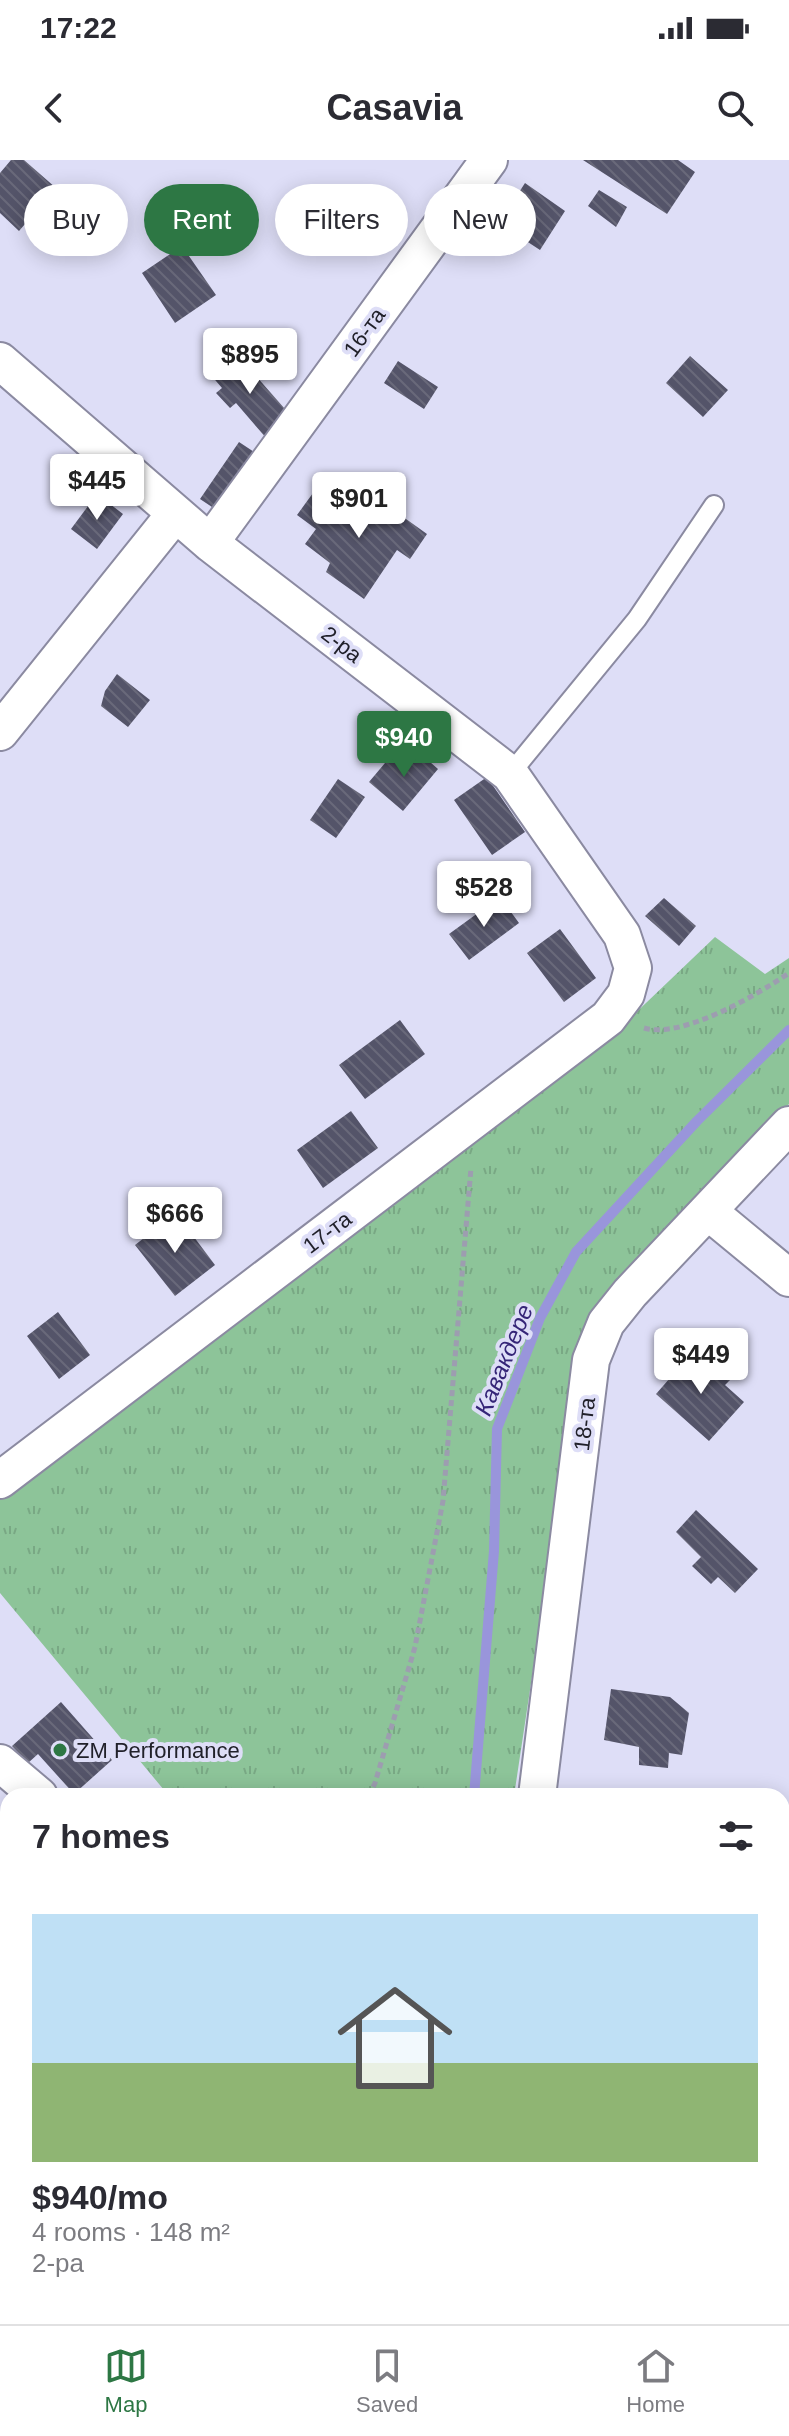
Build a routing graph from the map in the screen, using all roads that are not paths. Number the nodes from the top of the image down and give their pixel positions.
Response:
1 (489, 160) edge
2 (0, 361) edge
3 (714, 505) dead end
4 (175, 514) junction
5 (210, 543) junction
6 (0, 732) edge
7 (510, 774) junction
8 (633, 968) joint
9 (789, 1125) edge
10 (709, 1212) junction
11 (789, 1278) edge
12 (0, 1480) edge
13 (0, 1763) edge
14 (30, 1788) edge
15 (538, 1788) edge

1 - 5 street, 16-та
2 - 4 street, 2-ра
3 - 7 lane
4 - 5 street, 2-ра
4 - 6 street
5 - 7 street, 2-ра
7 - 8 street, 2-ра
8 - 12 street, 17-та
9 - 10 street, 18-та
10 - 11 street
10 - 15 street, 18-та
13 - 14 street

